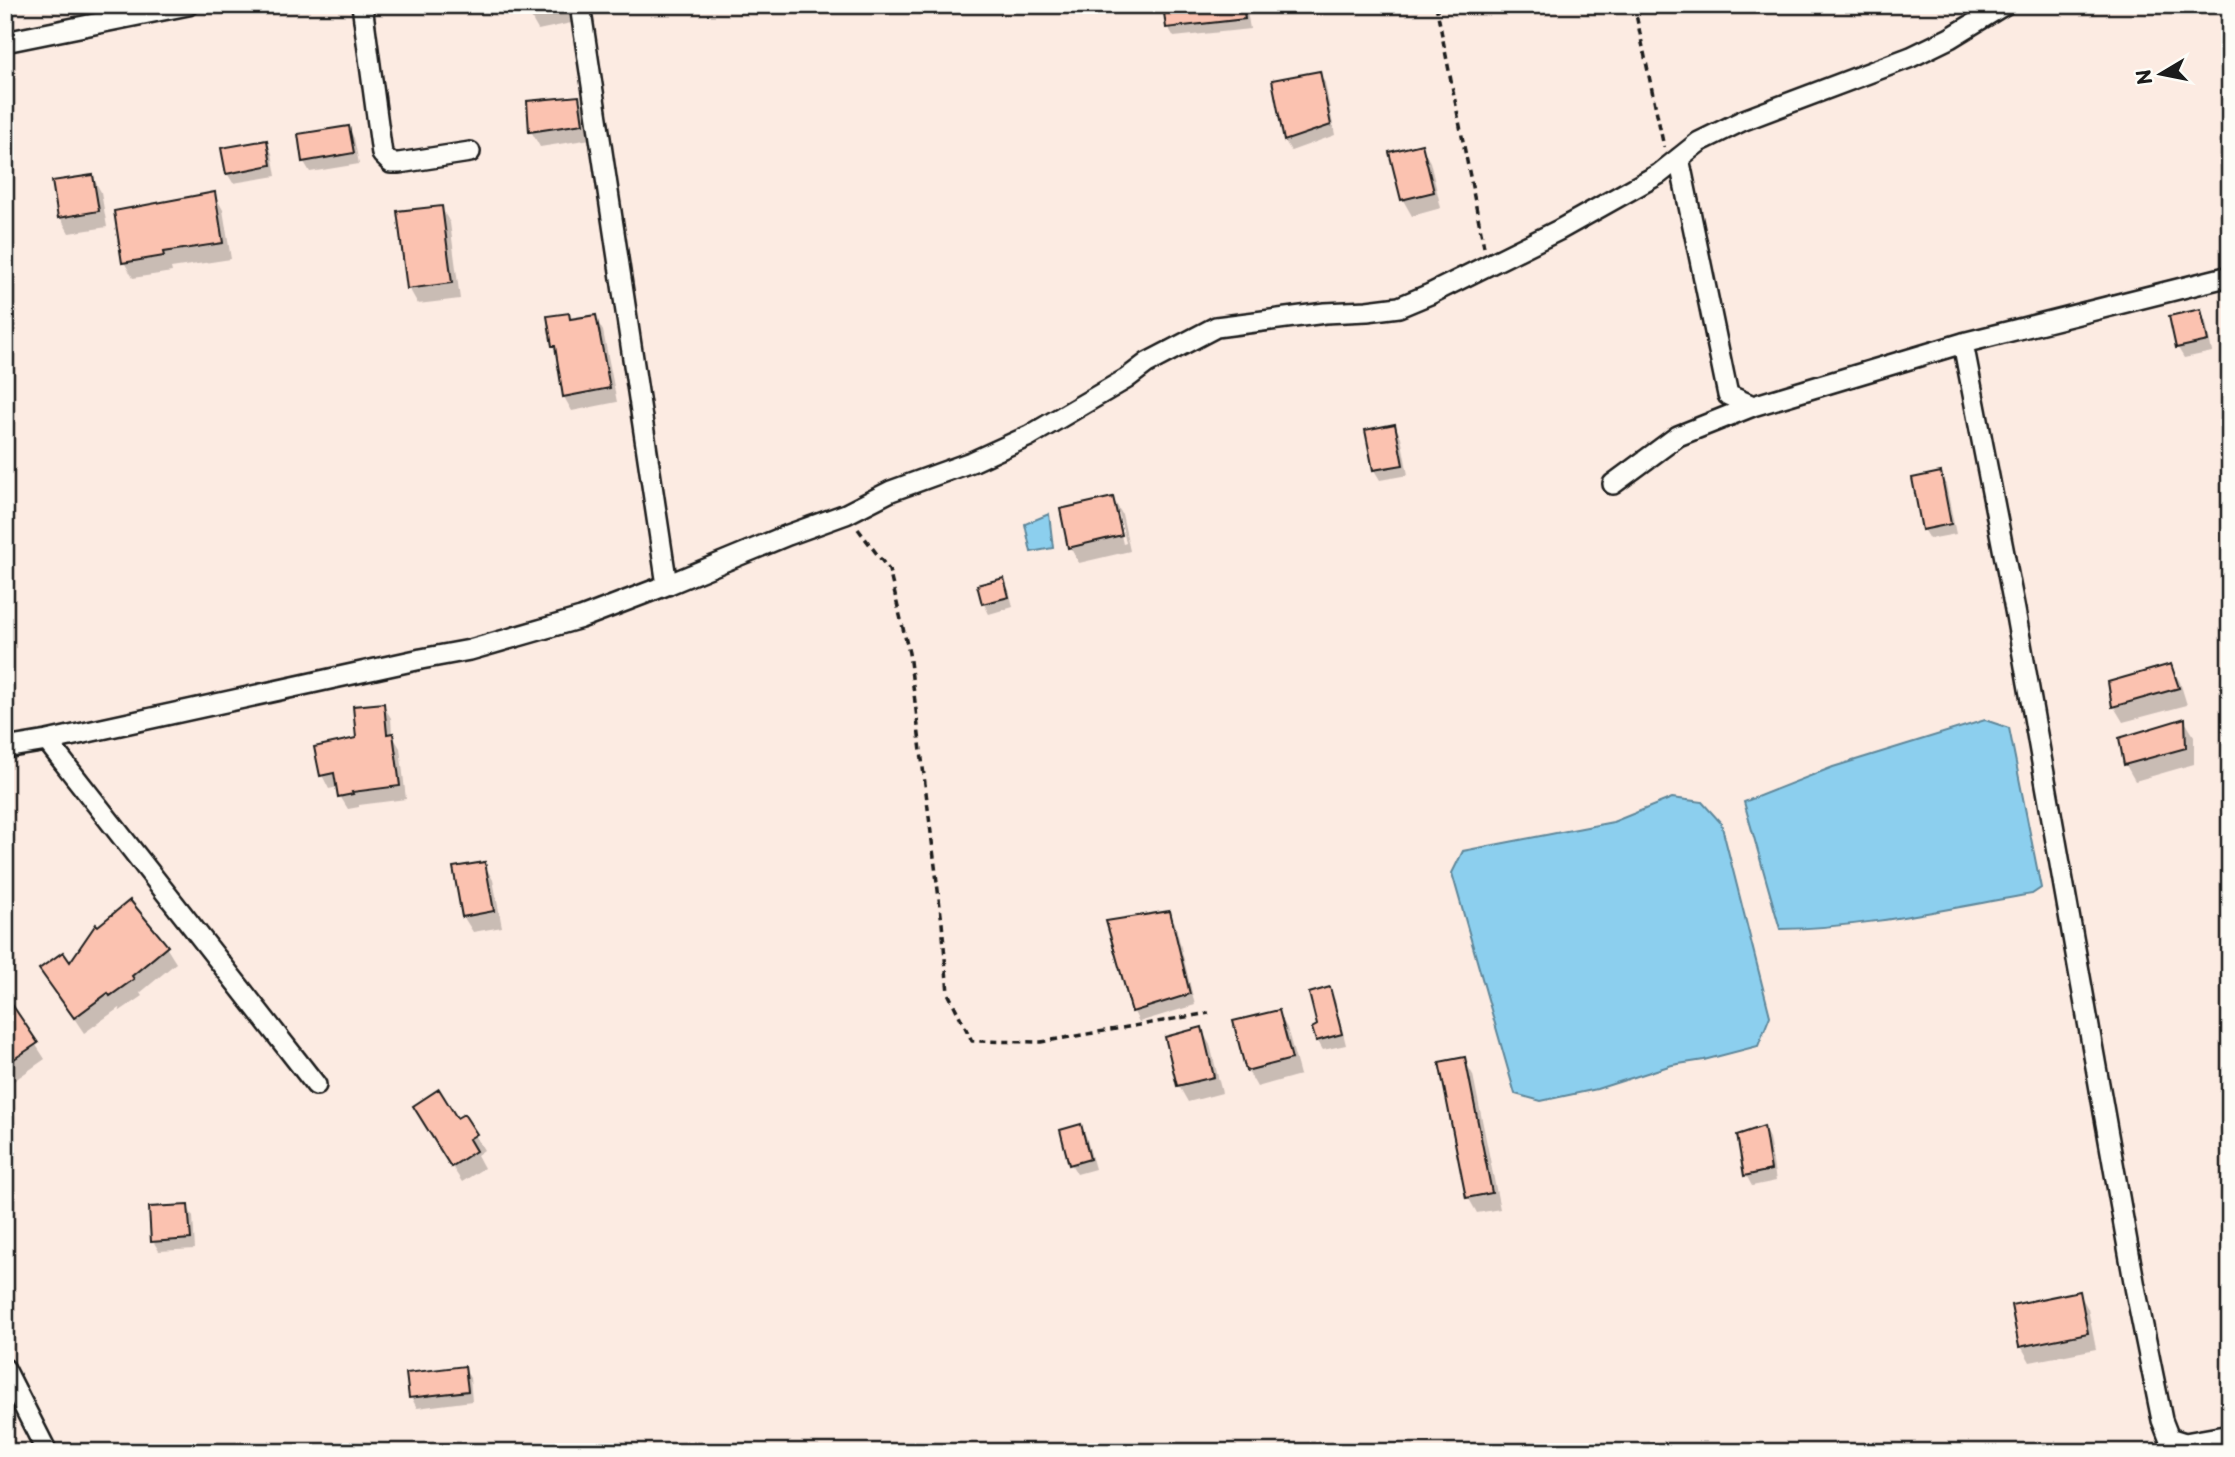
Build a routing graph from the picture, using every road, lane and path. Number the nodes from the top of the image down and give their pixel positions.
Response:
1 (188, 5) edge
2 (362, 5) edge
3 (580, 5) edge
4 (1436, 5) edge
5 (1634, 5) edge
6 (2004, 5) edge
7 (5, 42) edge
8 (470, 152) dead end
9 (1674, 162) junction
10 (1488, 265) junction
11 (2230, 276) edge
12 (1963, 343) junction
13 (1753, 406) junction
14 (1614, 484) dead end
15 (846, 514) junction
16 (667, 585) junction
17 (47, 741) junction
18 (5, 748) edge
19 (1209, 1013) dead end
20 (316, 1085) dead end
21 (5, 1369) edge
22 (2230, 1436) edge
23 (47, 1452) edge

1 - 7 street
2 - 8 street
3 - 16 street
4 - 10 path
5 - 9 path
6 - 9 street
9 - 10 street
9 - 13 street
10 - 15 street
11 - 12 street
12 - 13 street
12 - 22 street
13 - 14 street
15 - 16 street
15 - 19 path
16 - 17 street
17 - 18 street
17 - 20 street
21 - 23 street

